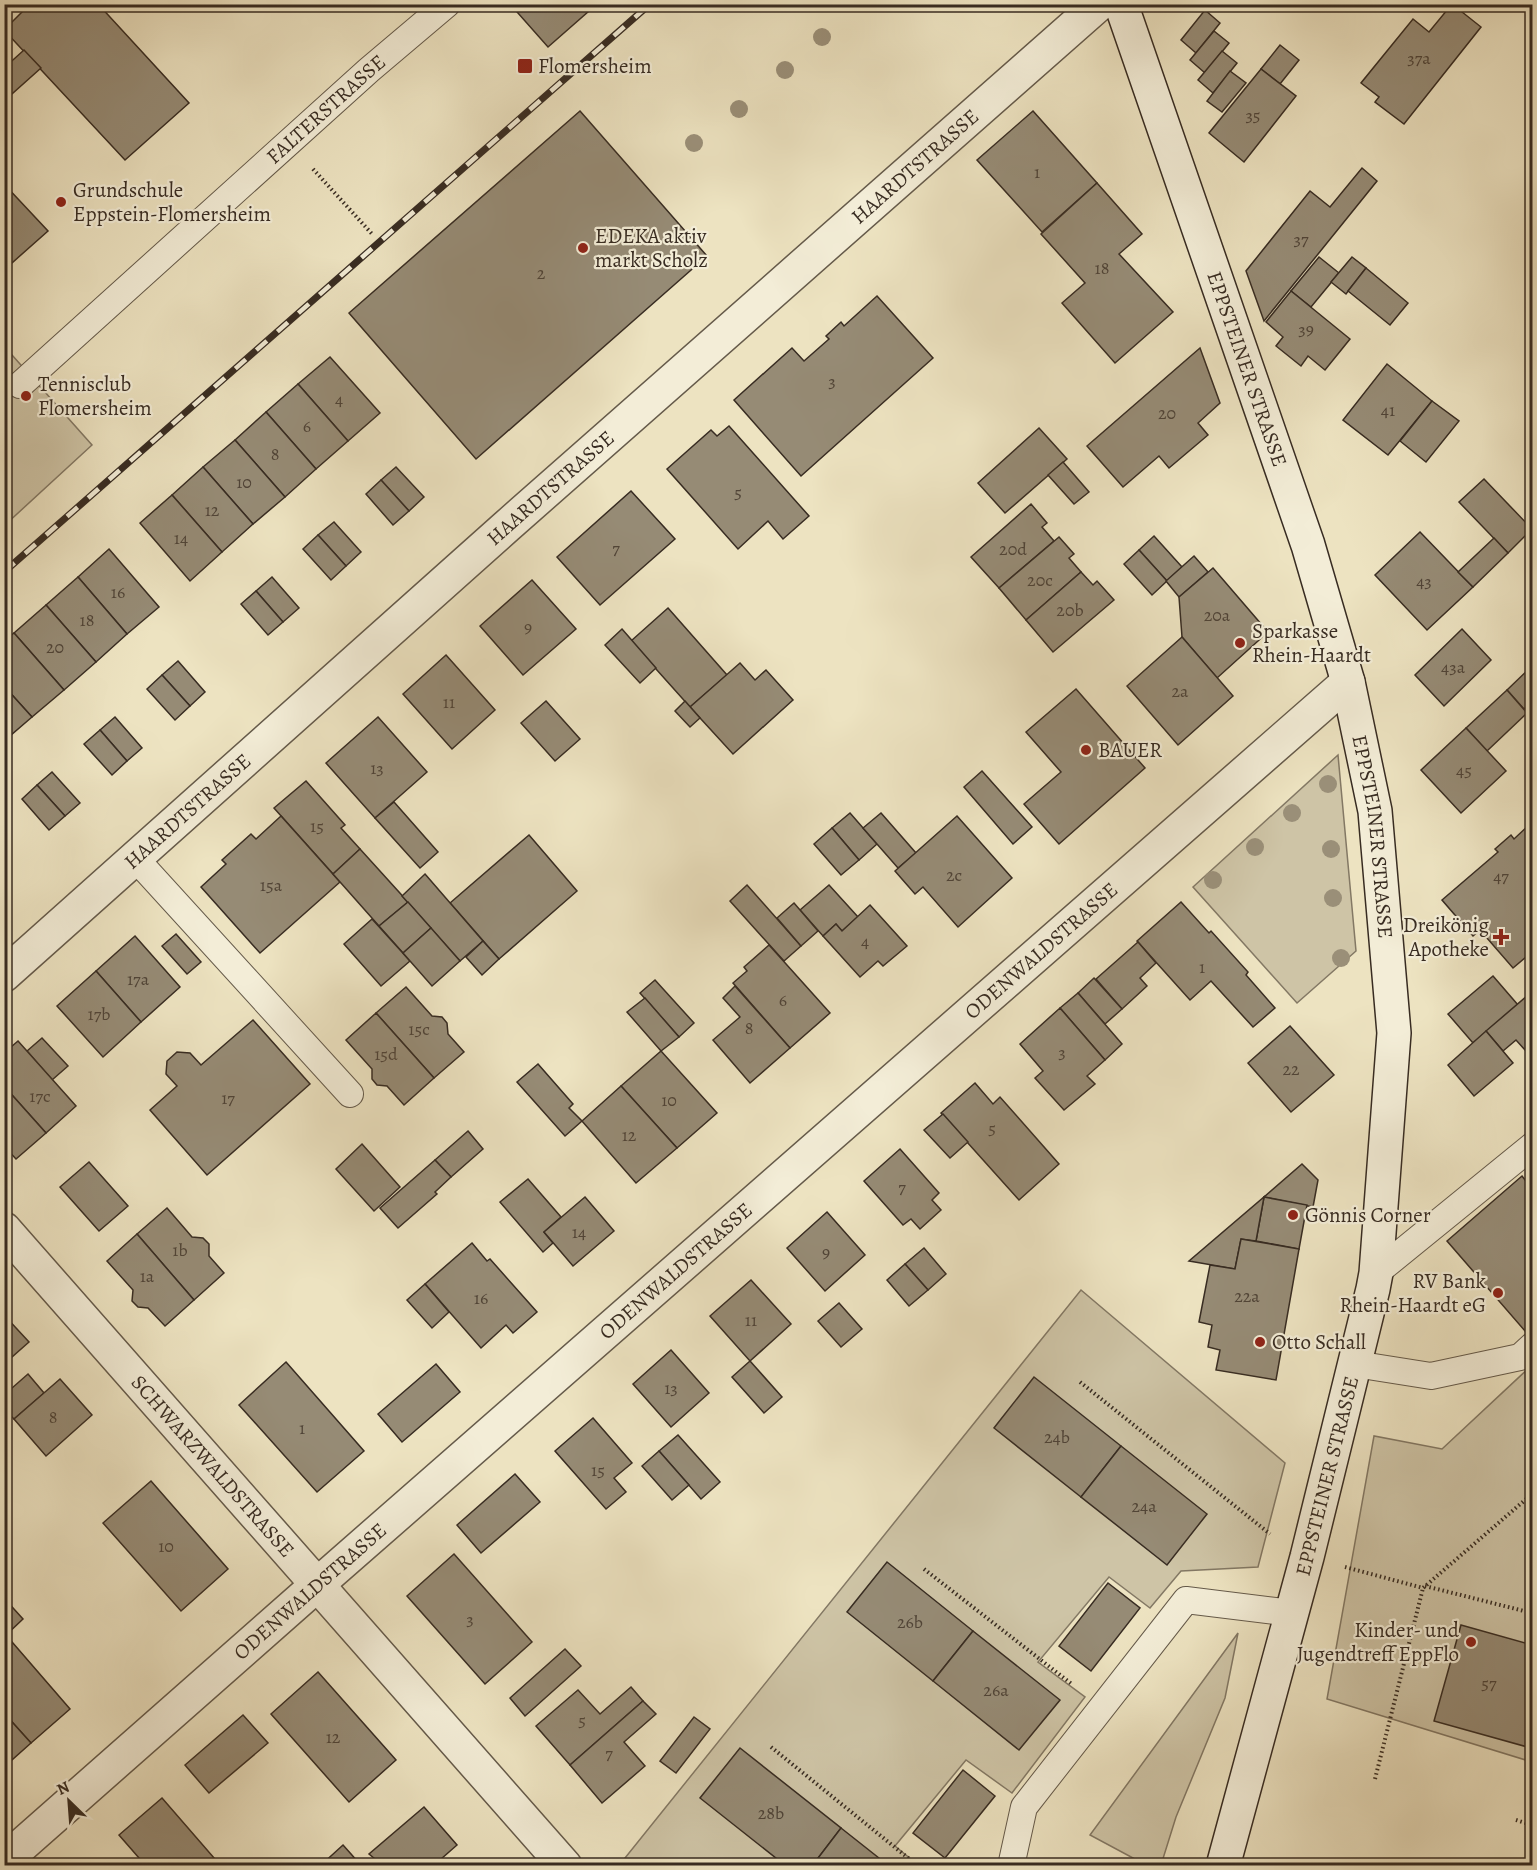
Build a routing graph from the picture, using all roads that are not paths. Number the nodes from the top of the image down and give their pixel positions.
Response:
1 (447, 4) edge
2 (1099, 4) edge
3 (1121, 4) edge
4 (20, 385) dead end
5 (1348, 682) junction
6 (135, 858) junction
7 (4, 975) edge
8 (350, 1094) dead end
9 (1533, 1146) edge
10 (4, 1229) edge
11 (1376, 1273) junction
12 (1533, 1346) edge
13 (1354, 1364) junction
14 (318, 1584) junction
15 (1292, 1613) junction
16 (4, 1861) edge
17 (565, 1866) edge
18 (1011, 1866) edge
19 (1223, 1866) edge

1 - 4 lane, FALTERSTRASSE
2 - 6 street, HAARDTSTRASSE
3 - 5 street, EPPSTEINER STRASSE
5 - 11 street, EPPSTEINER STRASSE
5 - 14 street, ODENWALDSTRASSE
6 - 7 street, HAARDTSTRASSE
6 - 8 lane
9 - 11 lane
10 - 14 street, SCHWARZWALDSTRASSE
11 - 13 street, EPPSTEINER STRASSE
12 - 13 lane
13 - 15 street, EPPSTEINER STRASSE
14 - 16 street, ODENWALDSTRASSE
14 - 17 street, SCHWARZWALDSTRASSE
15 - 18 lane
15 - 19 street, EPPSTEINER STRASSE

